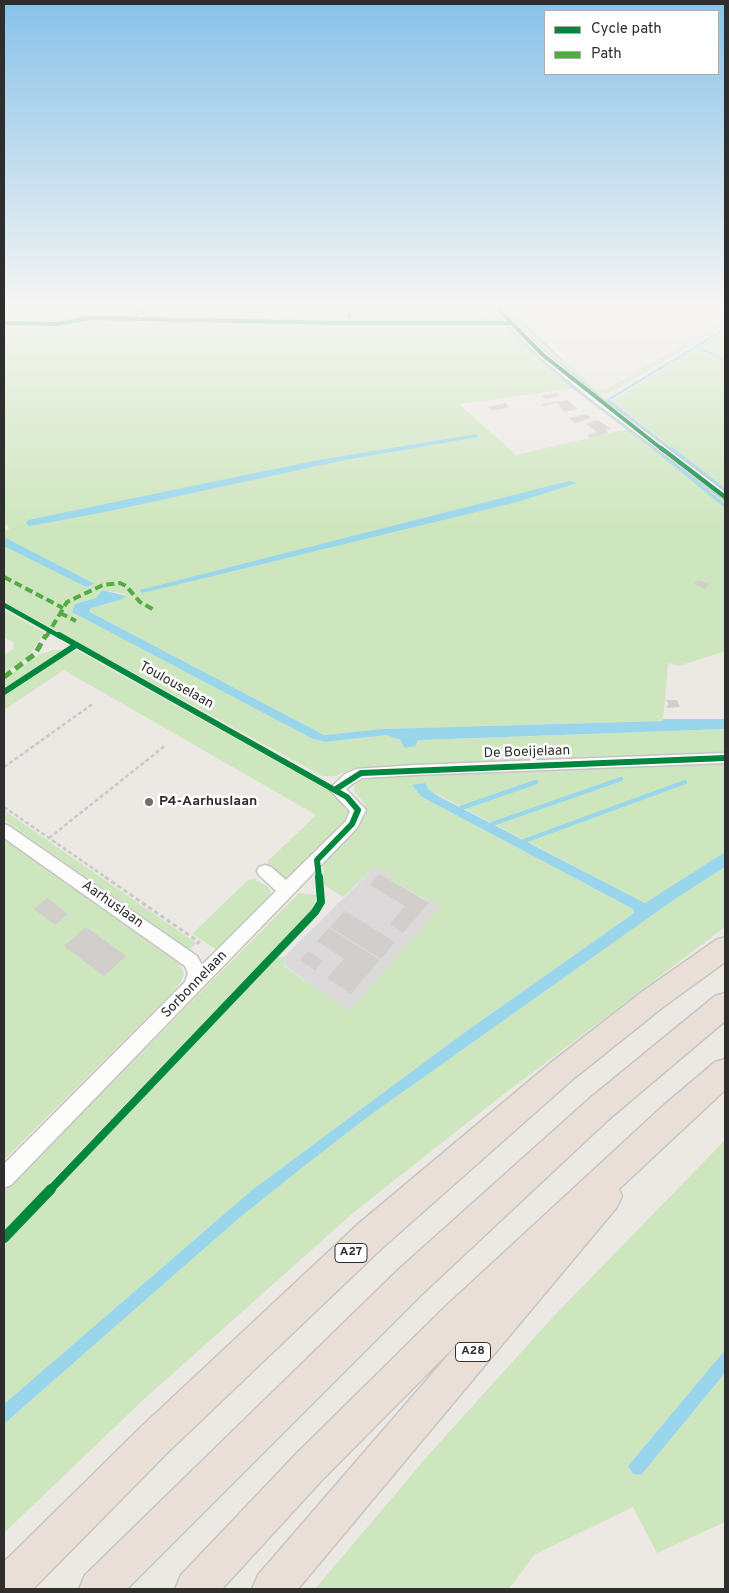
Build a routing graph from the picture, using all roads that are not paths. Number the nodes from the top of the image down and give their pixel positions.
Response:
1 (571, 378) edge
2 (725, 498) edge
3 (725, 758) edge
4 (336, 789) joint
5 (4, 830) edge
6 (725, 948) edge
7 (189, 992) junction
8 (725, 1005) edge
9 (725, 1072) edge
10 (675, 1115) junction
11 (4, 1178) edge
12 (5, 1589) edge
13 (99, 1589) edge
14 (196, 1589) edge
15 (272, 1589) edge

1 - 2 street
3 - 4 street, De Boeijelaan
4 - 7 street, Sorbonnelaan
5 - 7 street, Aarhuslaan
6 - 12 highway, A27
7 - 11 street, Sorbonnelaan
8 - 13 highway
9 - 10 highway
10 - 14 highway
10 - 15 highway, A28

